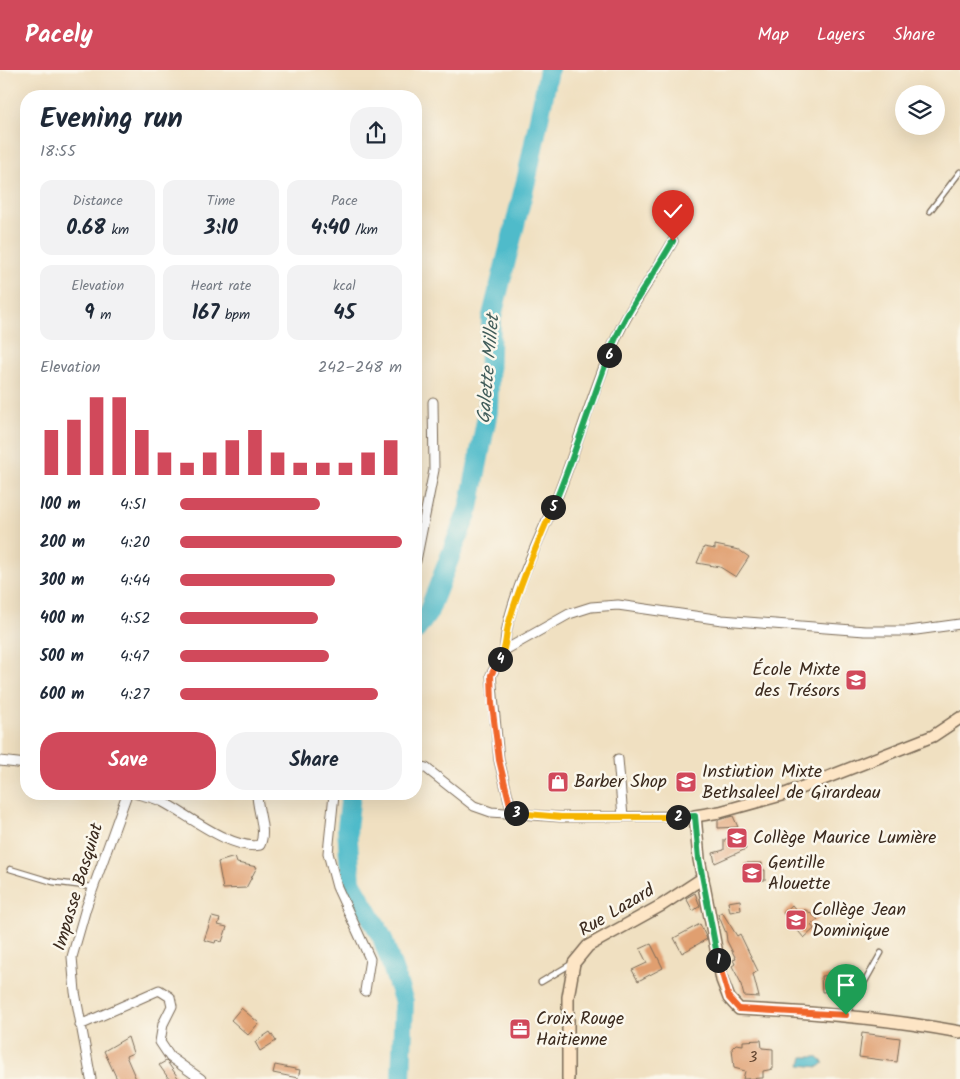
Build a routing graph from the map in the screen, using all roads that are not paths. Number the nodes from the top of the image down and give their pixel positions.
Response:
1 (960, 172) edge
2 (930, 211) dead end
3 (673, 241) dead end
4 (433, 402) dead end
5 (422, 531) edge
6 (960, 624) edge
7 (506, 650) junction
8 (960, 718) edge
9 (618, 759) dead end
10 (0, 761) edge
11 (20, 763) edge
12 (422, 767) edge
13 (125, 800) edge
14 (158, 800) edge
15 (257, 800) edge
16 (333, 800) edge
17 (512, 813) junction
18 (695, 816) junction
19 (623, 818) junction
20 (10, 869) dead end
21 (703, 878) junction
22 (93, 887) junction
23 (881, 953) dead end
24 (574, 963) junction
25 (541, 982) dead end
26 (365, 991) dead end
27 (846, 1015) junction
28 (80, 1025) junction
29 (960, 1032) edge
30 (90, 1078) edge
31 (201, 1079) edge
32 (568, 1079) edge

1 - 2 lane
3 - 7 street
4 - 5 street
6 - 7 street
7 - 17 street
8 - 18 street
9 - 19 street
10 - 11 street
12 - 17 street
13 - 22 street, Impasse Basquiat
14 - 15 street
16 - 26 street
17 - 19 street
18 - 19 street
18 - 21 street
20 - 22 lane
21 - 24 street, Rue Lazard
21 - 27 street
22 - 28 street, Impasse Basquiat
23 - 27 lane
24 - 25 lane
24 - 32 street, Rue Lazard
27 - 29 street
28 - 30 street, Impasse Basquiat
28 - 31 street

